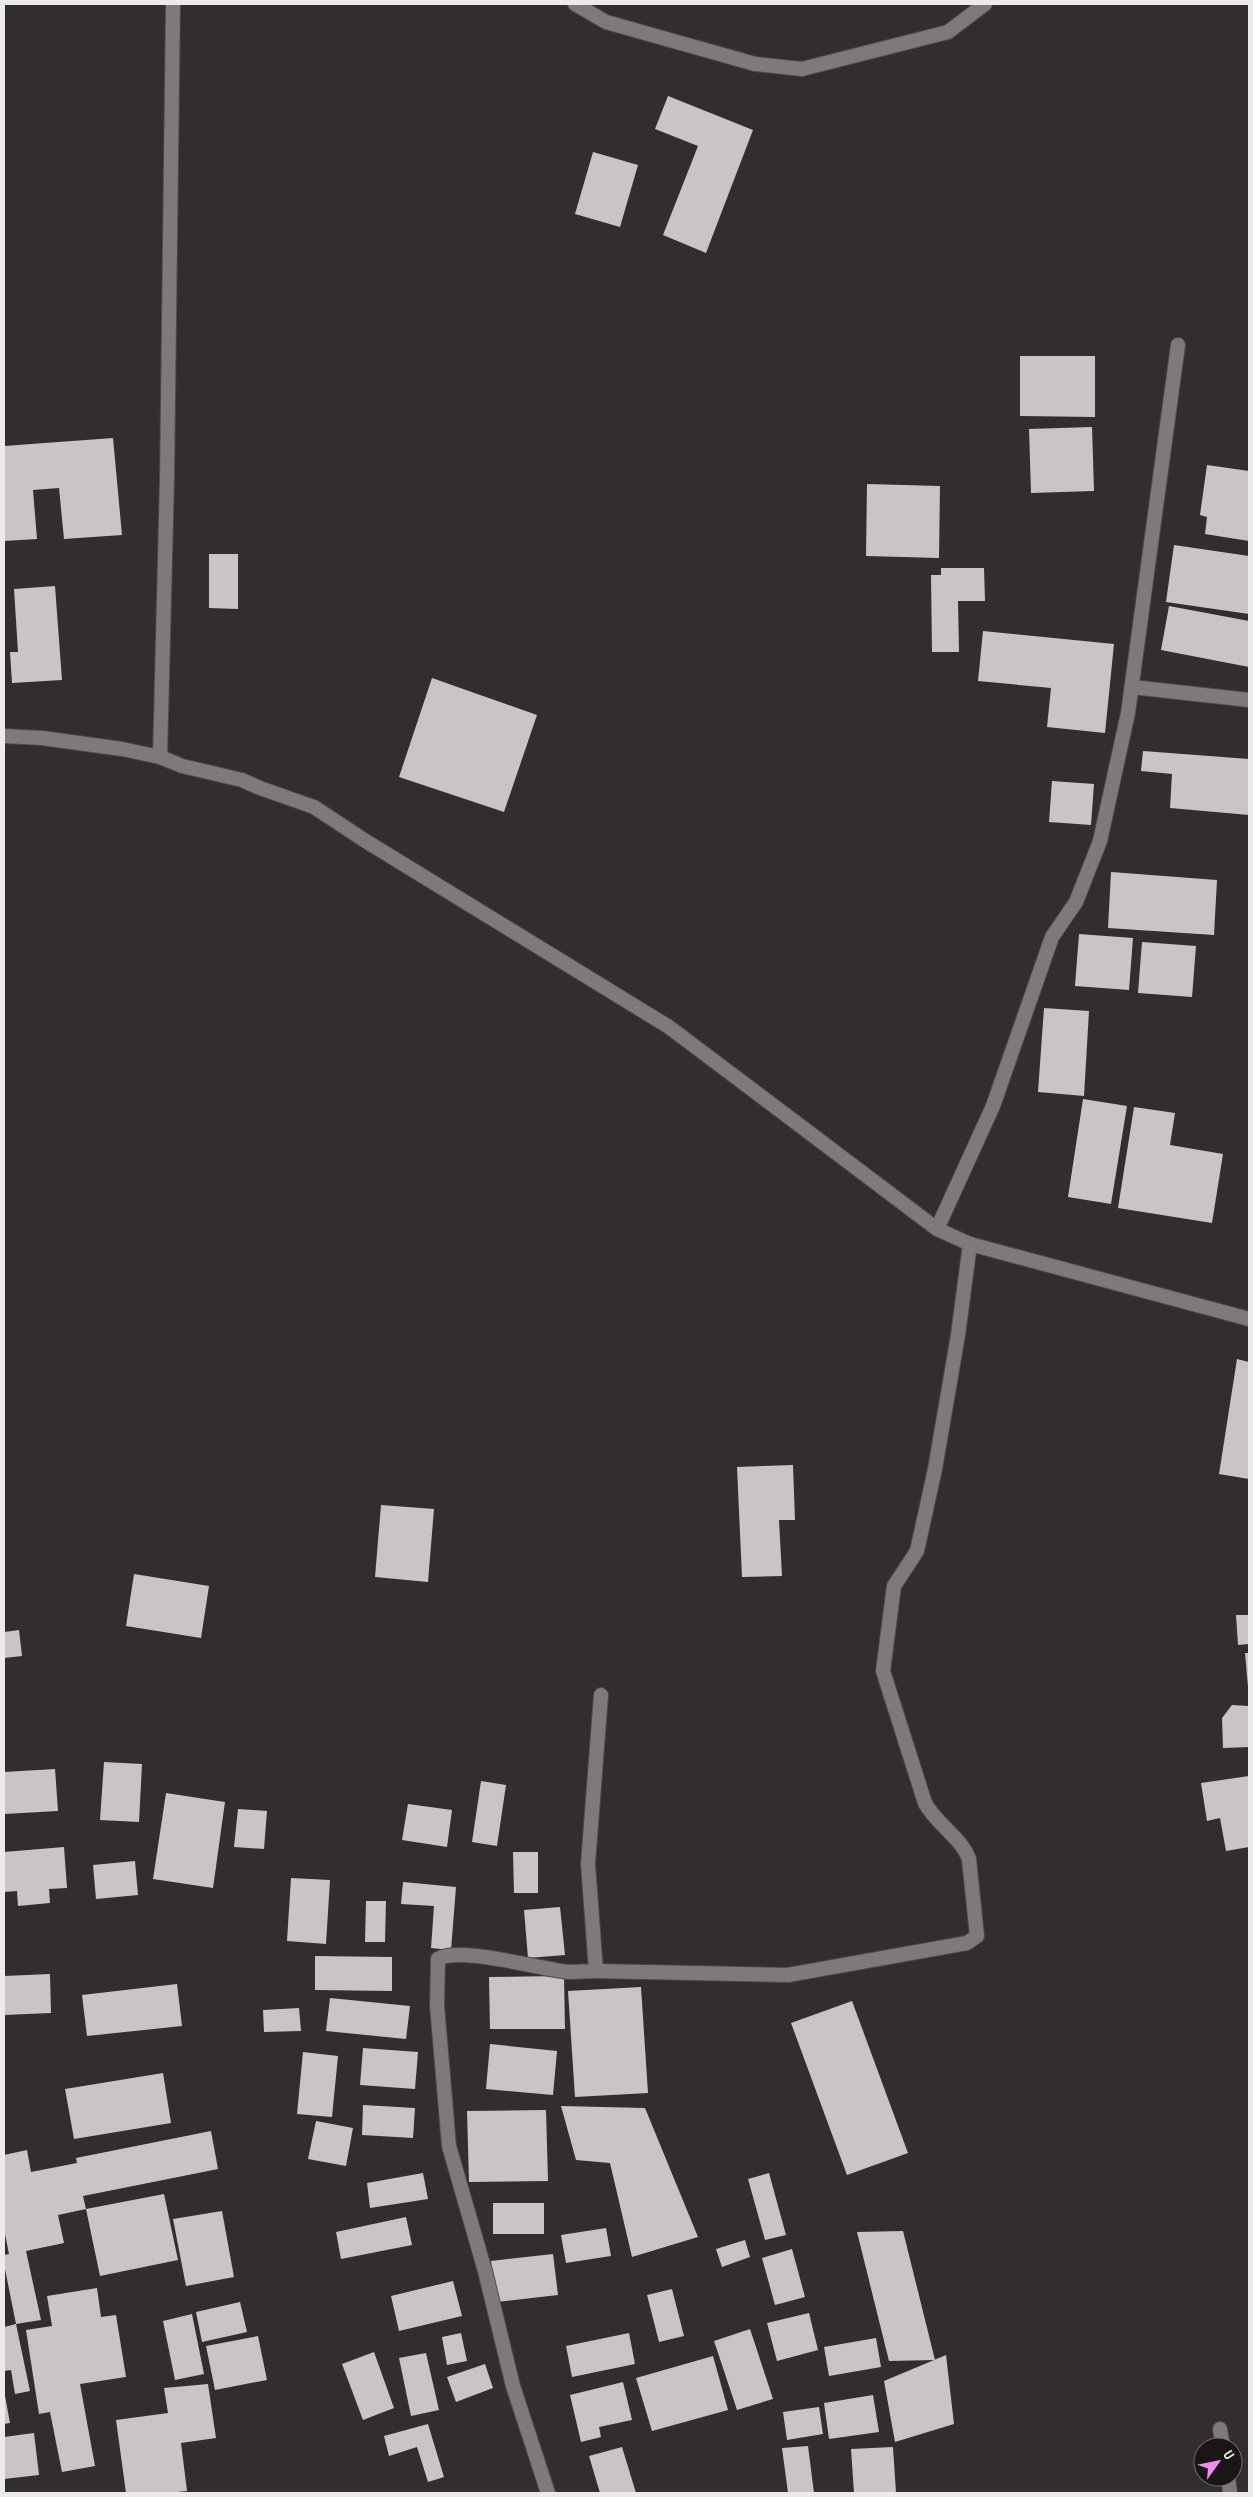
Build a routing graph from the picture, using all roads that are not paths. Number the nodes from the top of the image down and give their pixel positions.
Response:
1 (172, 4) edge
2 (575, 4) edge
3 (985, 4) edge
4 (1178, 345) dead end
5 (1132, 687) junction
6 (1249, 700) edge
7 (4, 736) edge
8 (160, 757) junction
9 (937, 1228) junction
10 (970, 1244) junction
11 (1249, 1319) edge
12 (601, 1694) dead end
13 (596, 1971) junction
14 (1220, 2429) dead end
15 (1221, 2437) edge
16 (548, 2493) edge

1 - 8 street
2 - 3 street
4 - 5 street
5 - 6 street
5 - 9 street
7 - 8 street
8 - 9 street
9 - 10 street
10 - 11 street
10 - 13 street
12 - 13 street
13 - 16 street
14 - 15 street

